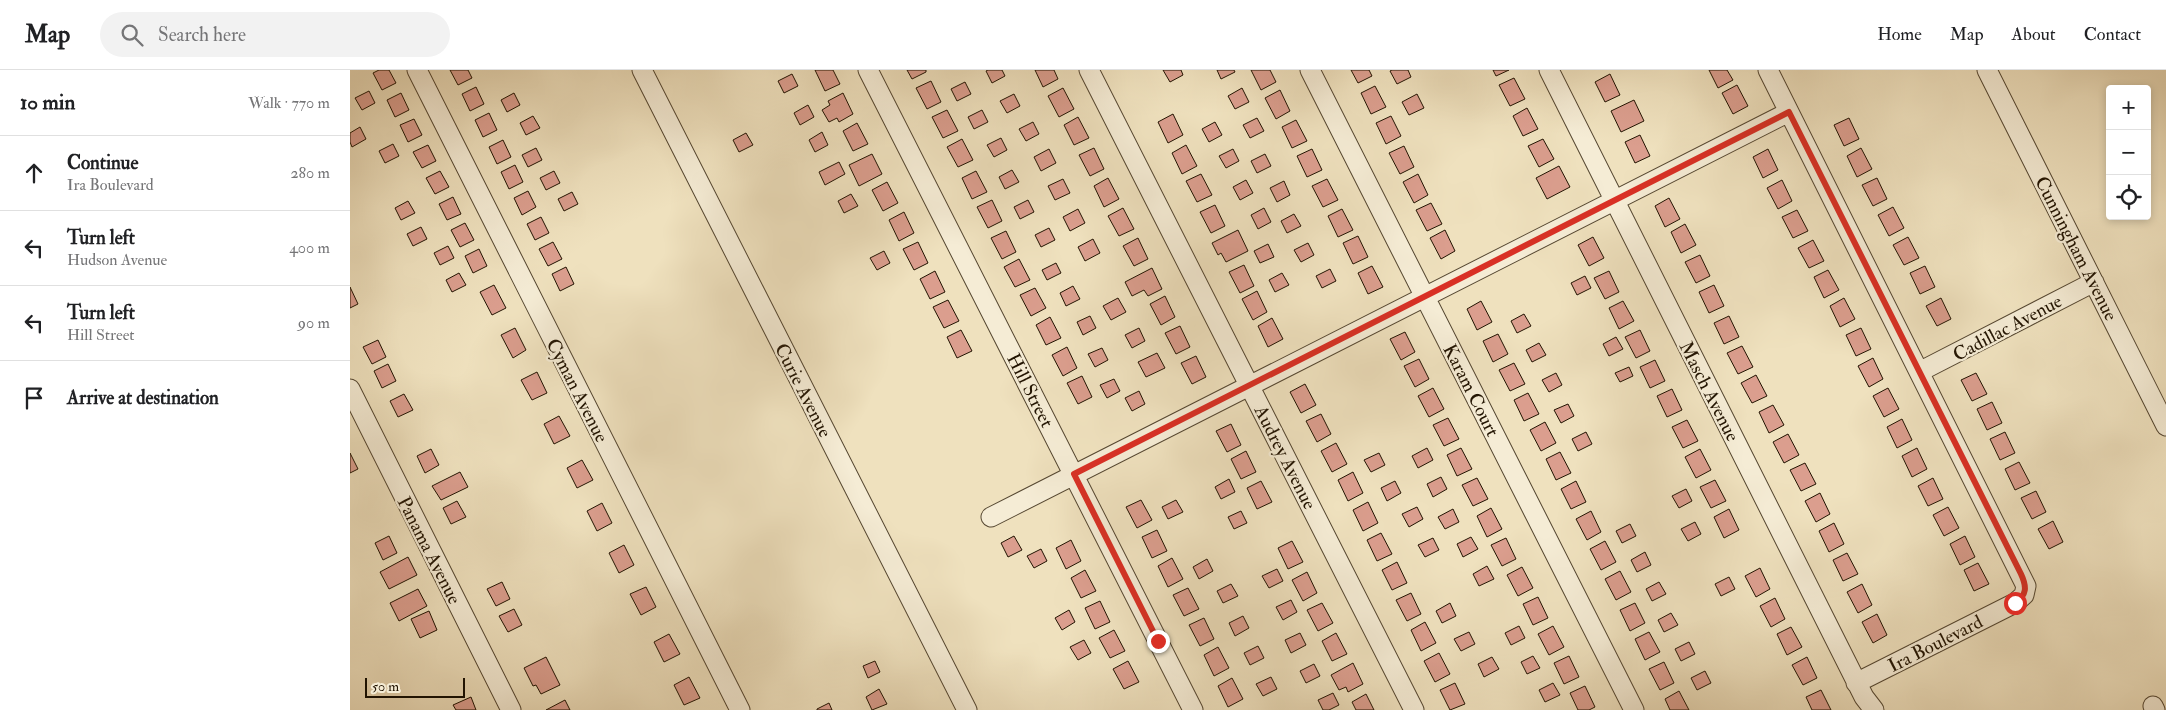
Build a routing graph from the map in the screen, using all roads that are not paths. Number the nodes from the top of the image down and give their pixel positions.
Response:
1 (417, 70) edge
2 (642, 70) edge
3 (868, 70) edge
4 (1089, 70) edge
5 (1310, 70) edge
6 (1549, 70) edge
7 (1768, 70) edge
8 (1987, 70) edge
9 (1789, 112) junction
10 (1614, 200) junction
11 (2094, 282) junction
12 (1424, 296) junction
13 (1919, 372) junction
14 (1249, 384) junction
15 (350, 389) edge
16 (2166, 426) edge
17 (1074, 474) junction
18 (990, 517) dead end
19 (1856, 683) junction
20 (511, 710) edge
21 (740, 710) edge
22 (967, 710) edge
23 (1193, 710) edge
24 (1414, 710) edge
25 (1634, 710) edge
26 (1874, 710) edge

1 - 21 street, Cyman Avenue
2 - 22 street, Curie Avenue
3 - 17 street, Hill Street
4 - 14 street, Audrey Avenue
5 - 12 street, Karam Court
6 - 10 street, Masch Avenue
7 - 9 street, Ira Boulevard
8 - 11 street, Cunningham Avenue
9 - 10 street
9 - 13 street, Ira Boulevard
10 - 12 street
10 - 19 street, Masch Avenue
11 - 13 street, Cadillac Avenue
11 - 16 street, Cunningham Avenue
12 - 14 street
12 - 25 street, Karam Court
13 - 19 street, Ira Boulevard
14 - 17 street
14 - 24 street, Audrey Avenue
15 - 20 street, Panama Avenue
17 - 18 street
17 - 23 street, Hill Street
19 - 26 street, Masch Avenue

